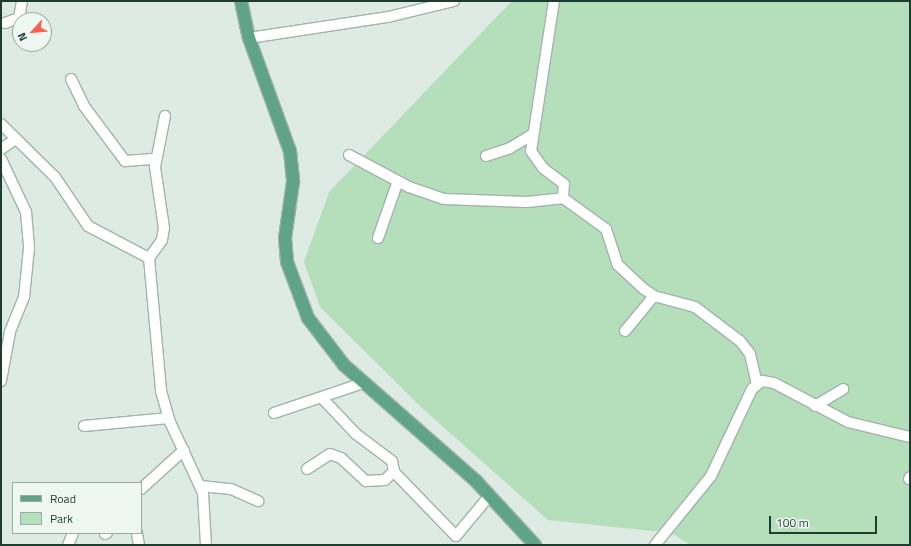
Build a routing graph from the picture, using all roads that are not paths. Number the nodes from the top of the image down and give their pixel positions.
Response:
1 (22, 1) edge
2 (241, 1) edge
3 (454, 1) edge
4 (554, 1) edge
5 (5, 24) dead end
6 (248, 38) junction
7 (71, 79) dead end
8 (165, 116) dead end
9 (1, 124) edge
10 (532, 135) junction
11 (16, 139) junction
12 (1, 149) edge
13 (349, 155) dead end
14 (486, 156) dead end
15 (1, 159) edge
16 (156, 160) junction
17 (398, 181) junction
18 (564, 198) junction
19 (378, 238) dead end
20 (149, 258) junction
21 (654, 296) junction
22 (625, 331) dead end
23 (1, 381) edge
24 (363, 384) junction
25 (757, 384) junction
26 (843, 389) dead end
27 (322, 398) junction
28 (814, 406) junction
29 (274, 413) dead end
30 (169, 418) junction
31 (84, 426) dead end
32 (910, 437) edge
33 (184, 450) junction
34 (307, 470) dead end
35 (394, 472) junction
36 (201, 486) junction
37 (142, 488) edge
38 (490, 495) junction
39 (258, 501) dead end
40 (73, 534) edge
41 (137, 534) edge
42 (456, 541) edge
43 (68, 545) edge
44 (139, 545) edge
45 (206, 545) edge
46 (535, 545) edge
47 (655, 545) edge

1 - 5 street
2 - 6 main road
3 - 6 street
4 - 10 street
6 - 24 main road
7 - 16 street
8 - 16 street
9 - 11 street
10 - 14 street
10 - 18 street
11 - 12 street
11 - 20 street
13 - 17 street
15 - 23 street
16 - 20 street
17 - 18 street
17 - 19 street
18 - 21 street
20 - 30 street
21 - 22 street
21 - 25 street
24 - 27 street
24 - 38 main road
25 - 28 street
25 - 47 street
26 - 28 street
27 - 29 street
27 - 35 street
28 - 32 street
30 - 31 street
30 - 33 street
33 - 36 street
33 - 37 street
34 - 35 street
35 - 42 street
36 - 39 street
36 - 45 street
38 - 42 street
38 - 46 main road
40 - 43 street
41 - 44 street

